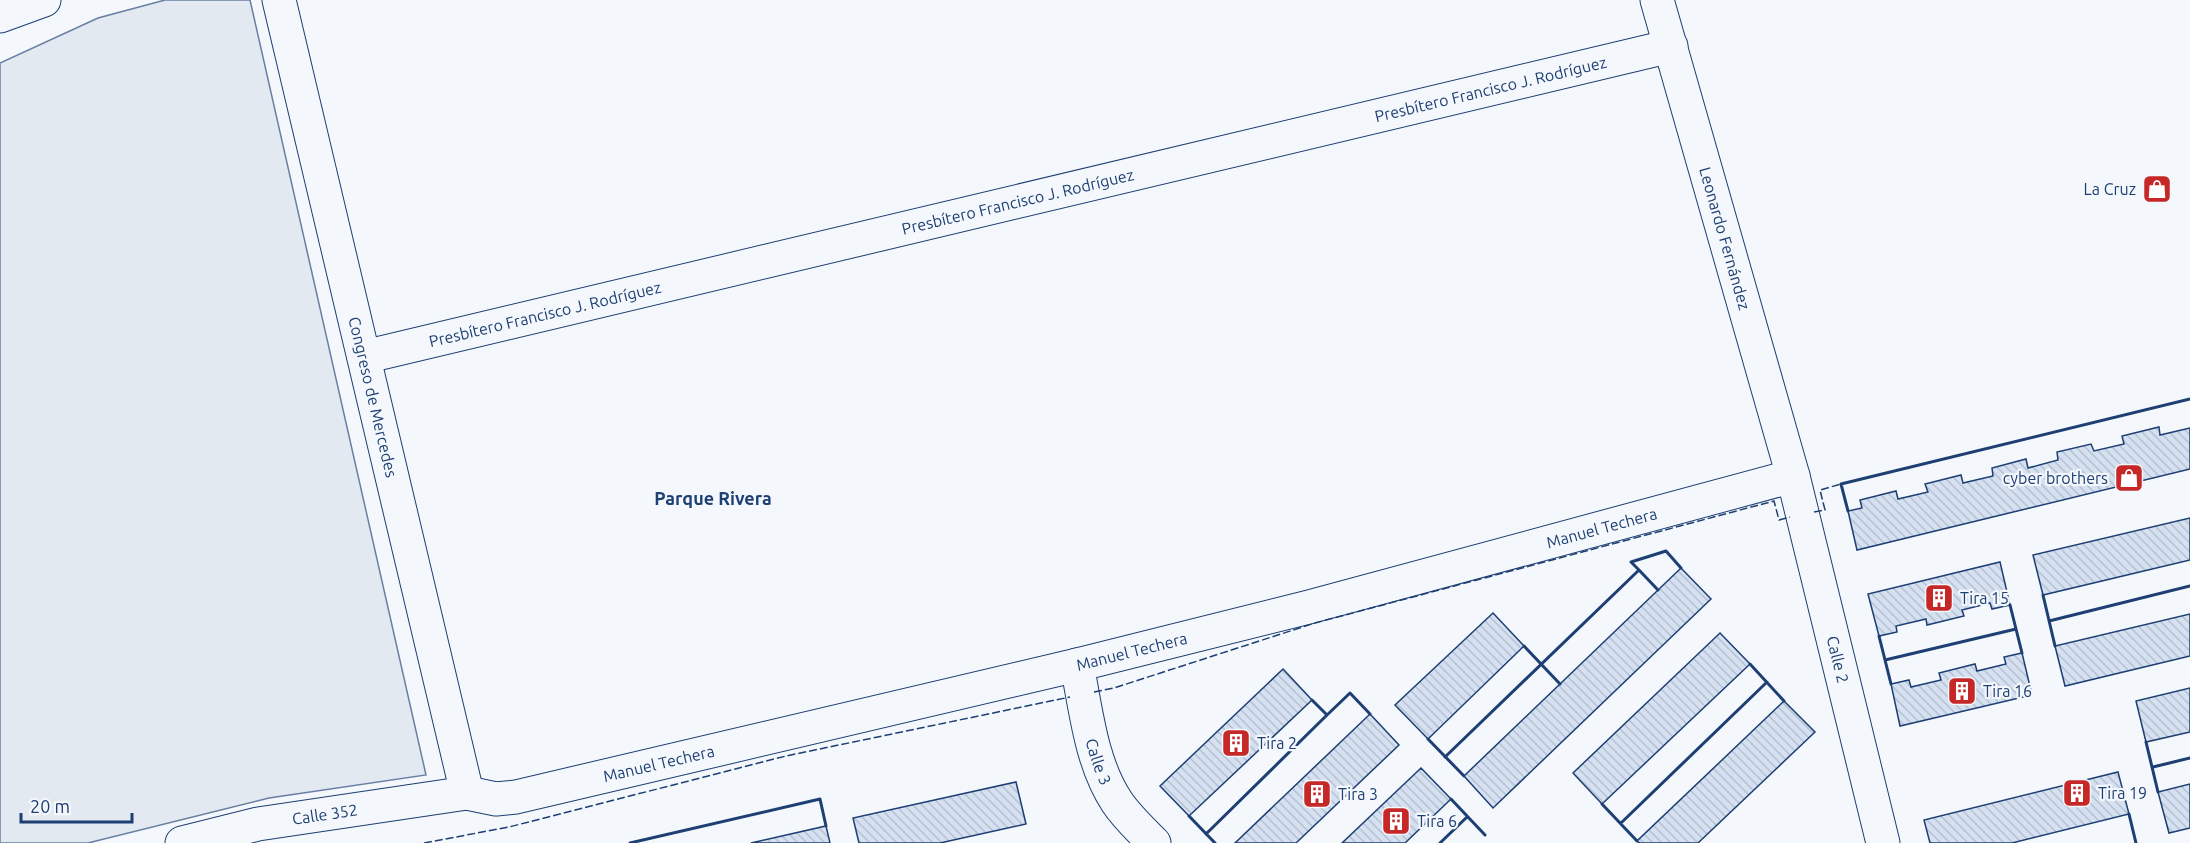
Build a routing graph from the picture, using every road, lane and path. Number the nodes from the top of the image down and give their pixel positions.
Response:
1 (44, 0) edge
2 (279, 0) edge
3 (1657, 0) edge
4 (0, 16) edge
5 (1671, 46) junction
6 (364, 357) junction
7 (1793, 476) junction
8 (1077, 665) junction
9 (467, 793) junction
10 (182, 843) edge
11 (1154, 843) edge
12 (1883, 843) edge

1 - 4 street
2 - 6 street, Congreso de Mercedes
3 - 5 street, Leonardo Fernández
5 - 6 street, Presbítero Francisco J. Rodríguez
5 - 7 street, Leonardo Fernández
6 - 9 street, Congreso de Mercedes
7 - 8 street, Manuel Techera
7 - 12 street, Calle 2
8 - 9 street, Manuel Techera
8 - 11 street, Calle 3
9 - 10 street, Calle 352

